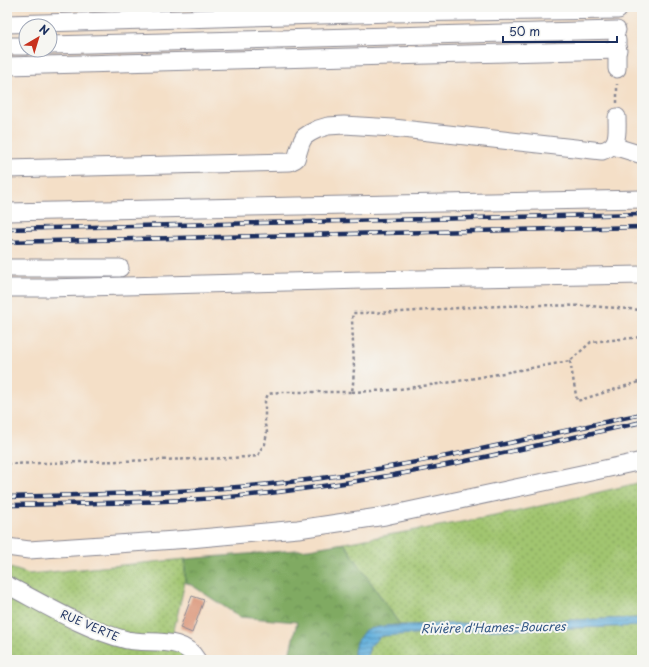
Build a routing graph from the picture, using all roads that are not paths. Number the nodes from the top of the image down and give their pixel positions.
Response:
1 (618, 8) edge
2 (7, 24) edge
3 (617, 30) junction
4 (58, 45) edge
5 (7, 46) edge
6 (18, 46) edge
7 (618, 50) junction
8 (7, 66) edge
9 (618, 70) road end
10 (617, 117) road end
11 (613, 146) junction
12 (642, 155) edge
13 (7, 169) edge
14 (642, 199) edge
15 (7, 212) edge
16 (7, 268) edge
17 (120, 268) dead end
18 (642, 275) edge
19 (7, 288) edge
20 (642, 461) edge
21 (7, 547) edge
22 (7, 585) edge
23 (196, 660) edge

1 - 2 street
1 - 3 street
3 - 4 street
3 - 7 street
5 - 6 street
7 - 8 street
7 - 9 street
10 - 11 street
11 - 12 street
11 - 13 street
14 - 15 street
16 - 17 street
18 - 19 street
20 - 21 street
22 - 23 street, RUE VERTE

